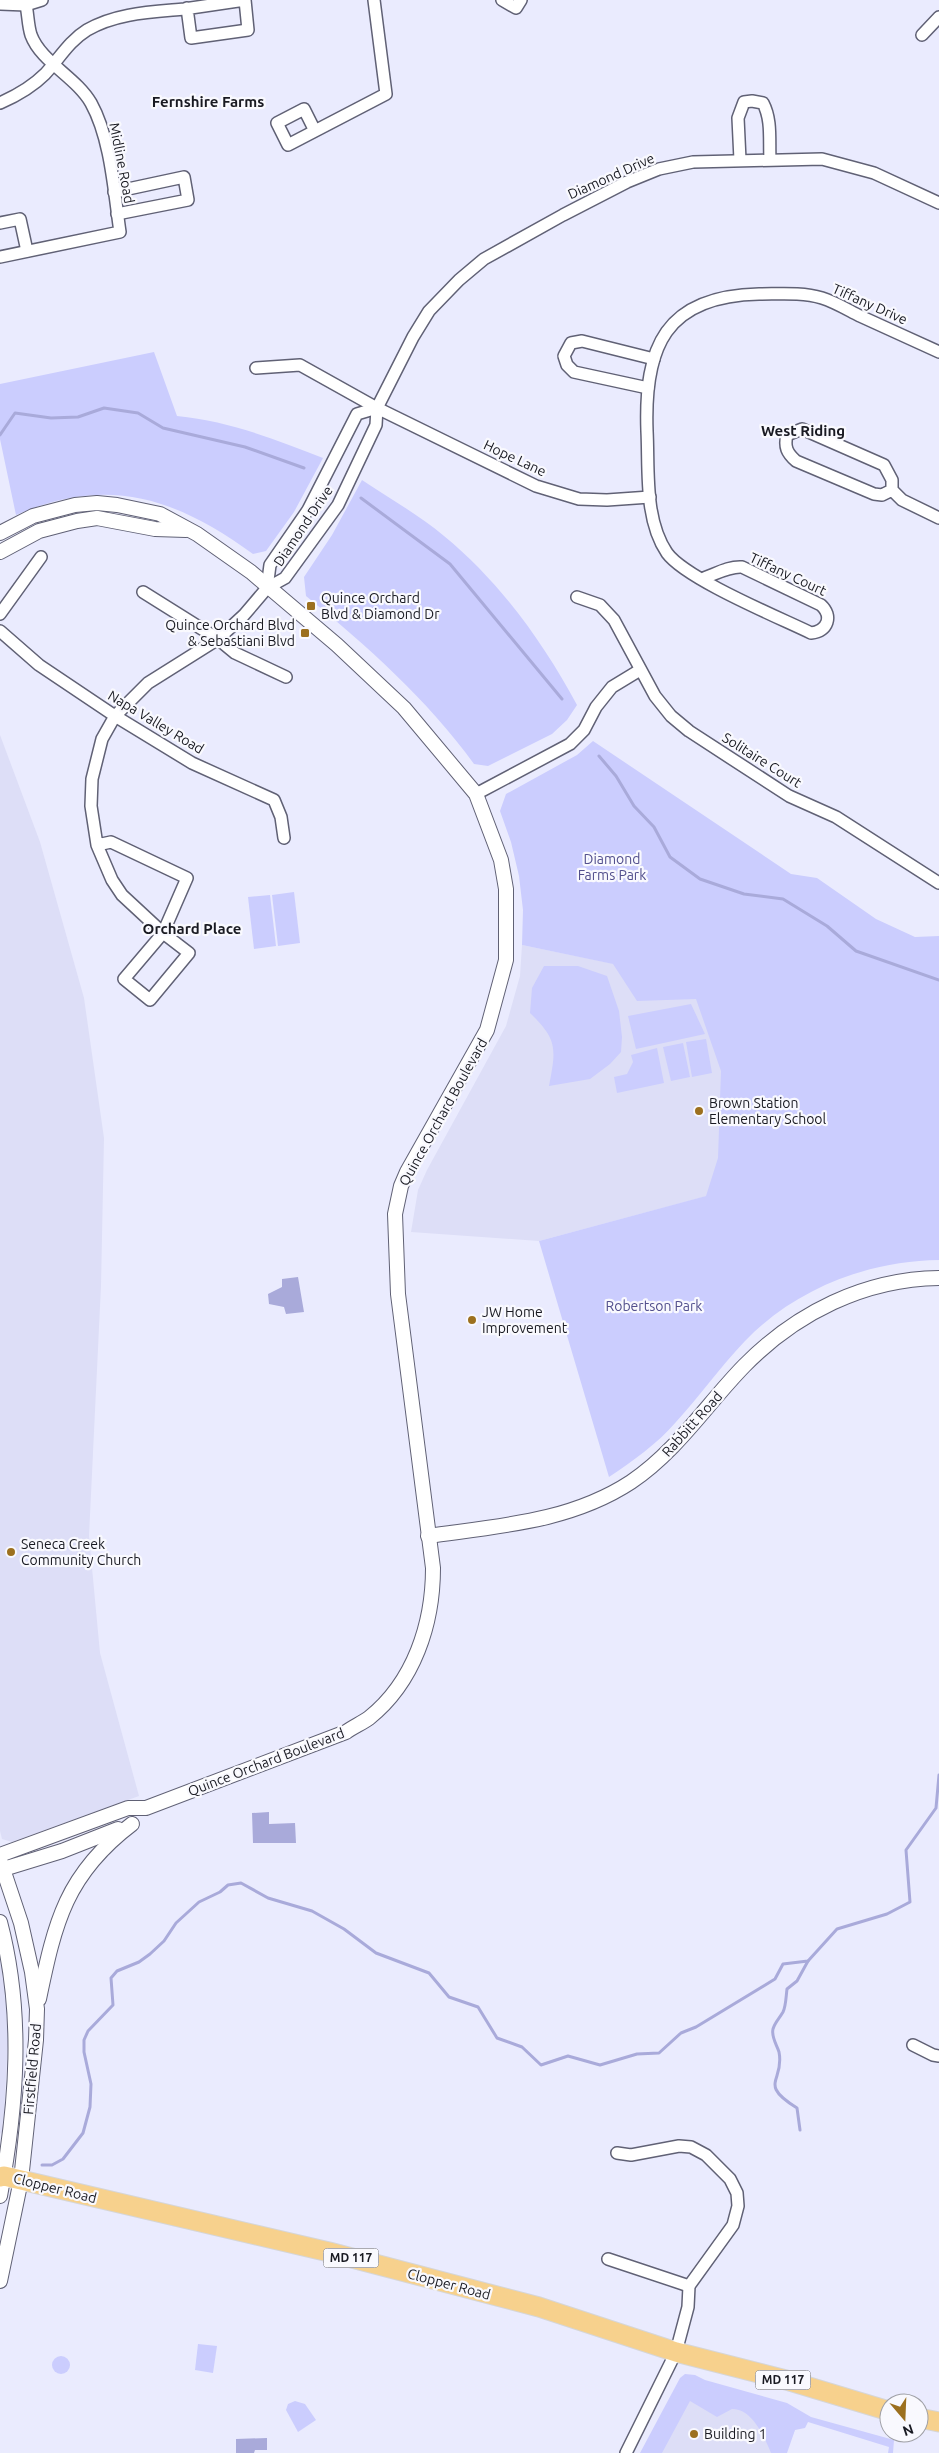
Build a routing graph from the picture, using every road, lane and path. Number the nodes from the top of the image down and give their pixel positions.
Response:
1 (42, 0) edge
2 (374, 0) edge
3 (502, 0) edge
4 (521, 0) edge
5 (0, 4) edge
6 (26, 5) junction
7 (187, 8) junction
8 (939, 17) edge
9 (922, 35) dead end
10 (54, 64) junction
11 (0, 103) edge
12 (315, 131) dead end
13 (770, 159) junction
14 (740, 160) junction
15 (114, 192) junction
16 (939, 203) edge
17 (117, 214) junction
18 (0, 223) edge
19 (27, 251) junction
20 (0, 257) edge
21 (939, 352) edge
22 (654, 359) junction
23 (256, 368) dead end
24 (648, 388) junction
25 (377, 408) junction
26 (892, 490) junction
27 (650, 497) junction
28 (939, 518) edge
29 (190, 530) junction
30 (0, 533) edge
31 (0, 552) edge
32 (41, 557) dead end
33 (701, 579) junction
34 (267, 588) junction
35 (143, 592) dead end
36 (577, 597) dead end
37 (0, 614) edge
38 (0, 631) edge
39 (218, 639) junction
40 (640, 670) junction
41 (286, 677) dead end
42 (115, 716) junction
43 (476, 794) junction
44 (284, 838) dead end
45 (96, 845) junction
46 (939, 883) edge
47 (163, 933) junction
48 (939, 1278) edge
49 (428, 1536) junction
50 (146, 1808) junction
51 (132, 1824) junction
52 (0, 1855) edge
53 (1, 1867) edge
54 (0, 1922) edge
55 (36, 2010) junction
56 (913, 2045) dead end
57 (939, 2056) edge
58 (617, 2153) dead end
59 (6, 2176) edge
60 (0, 2196) edge
61 (608, 2259) dead end
62 (0, 2281) edge
63 (689, 2286) junction
64 (676, 2352) junction
65 (879, 2408) edge
66 (626, 2453) edge

1 - 6 street
2 - 12 street
3 - 4 street
5 - 6 street
6 - 10 street, Midline Road
7 - 7 street
7 - 10 street
8 - 9 street
10 - 11 street
10 - 15 street, Midline Road
13 - 14 street, Diamond Drive
13 - 14 street
13 - 16 street, Diamond Drive
14 - 25 street, Diamond Drive
15 - 17 street, Midline Road
15 - 17 street
17 - 19 street, Midline Road
18 - 19 street
19 - 20 street
21 - 22 street, Tiffany Drive
22 - 24 street, Tiffany Drive
22 - 24 street
23 - 25 street, Hope Lane
24 - 27 street, Tiffany Drive
25 - 27 street, Hope Lane
25 - 34 street, Diamond Drive
25 - 34 street, Diamond Drive
26 - 26 street
26 - 28 street
27 - 33 street, Tiffany Court
29 - 30 street, Quince Orchard Boulevard
29 - 31 street
29 - 34 street, Quince Orchard Boulevard
32 - 37 street
33 - 33 street, Tiffany Court
34 - 39 street
34 - 43 street, Quince Orchard Boulevard
35 - 39 street
36 - 40 street, Solitaire Court
38 - 42 street, Napa Valley Road
39 - 41 street
39 - 42 street
40 - 43 street
40 - 46 street, Solitaire Court
42 - 44 street, Napa Valley Road
42 - 45 street
43 - 49 street, Quince Orchard Boulevard
45 - 47 street
45 - 47 street
47 - 47 street
48 - 49 street, Rabbitt Road
49 - 50 street, Quince Orchard Boulevard
50 - 51 street, Quince Orchard Boulevard
50 - 52 street, Quince Orchard Boulevard
51 - 53 street, Quince Orchard Boulevard
51 - 55 street
53 - 55 street, Firstfield Road
54 - 59 street, Firstfield Road
55 - 59 street, Firstfield Road
56 - 57 street
58 - 63 street
59 - 60 street, Firstfield Road
59 - 62 street, Firstfield Road
59 - 64 main road, Clopper Road / MD 117
61 - 63 street
63 - 64 street
64 - 65 main road, Clopper Road / MD 117
64 - 66 street

